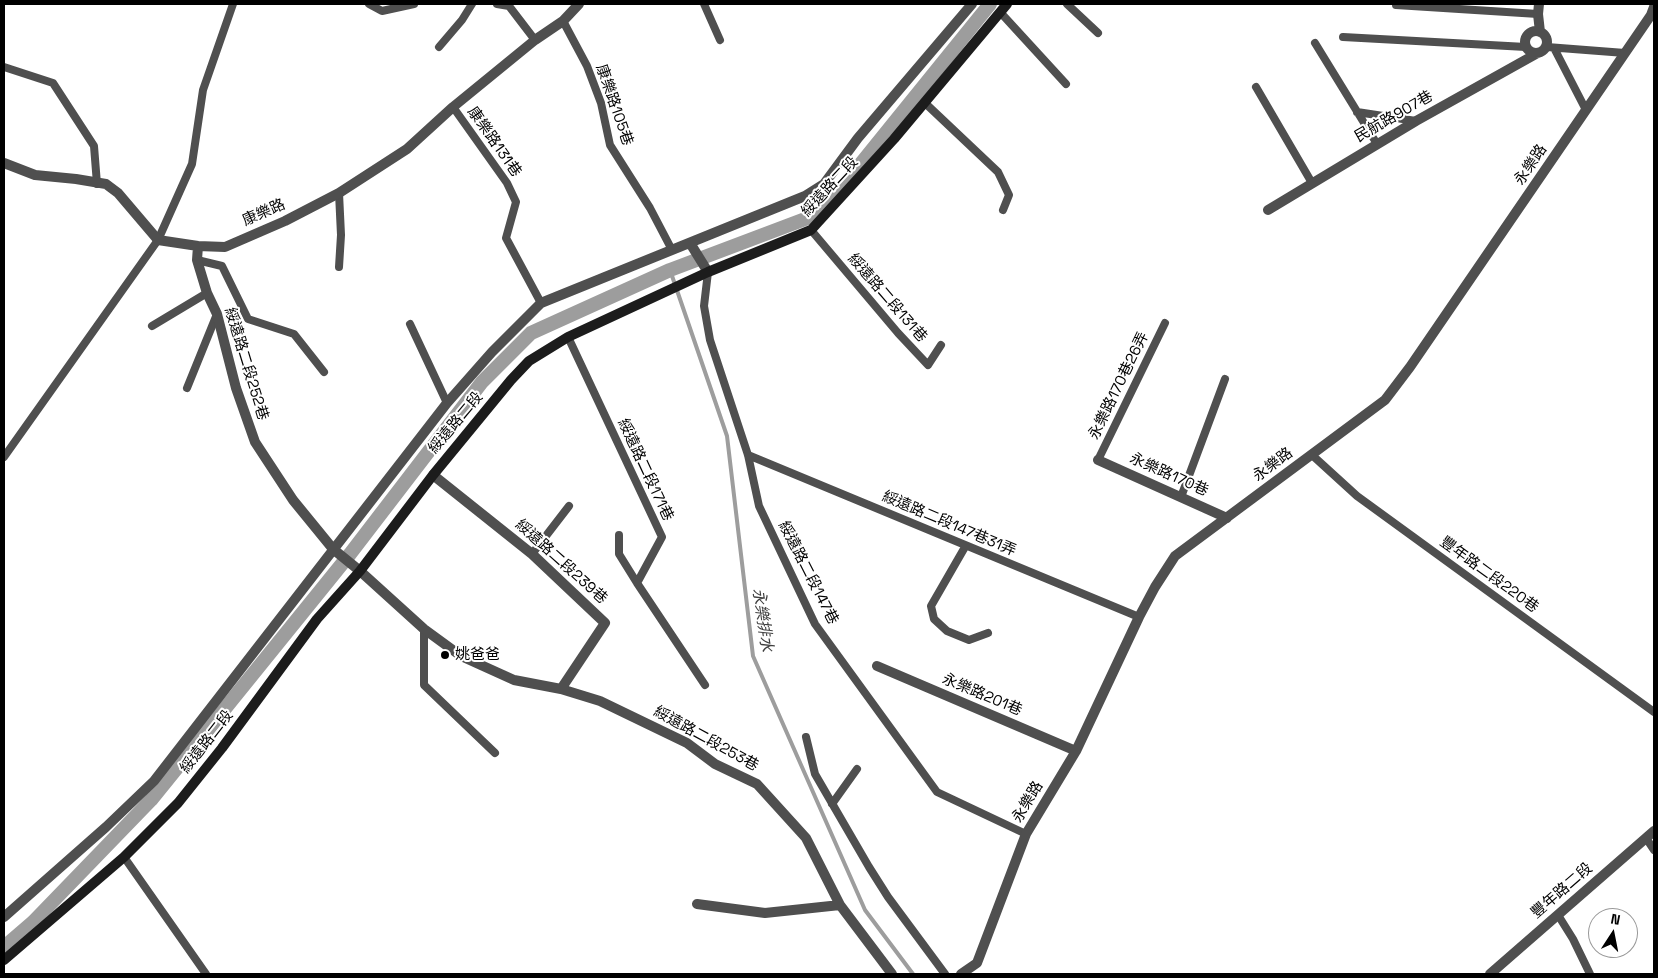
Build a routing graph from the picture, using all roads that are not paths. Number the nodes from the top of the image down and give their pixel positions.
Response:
1 (233, 4) edge
2 (369, 4) edge
3 (414, 4) edge
4 (472, 4) edge
5 (497, 4) edge
6 (579, 4) edge
7 (704, 4) edge
8 (972, 4) edge
9 (1067, 4) edge
10 (1396, 5) dead end
11 (1654, 7) edge
12 (1004, 8) edge
13 (1538, 9) edge
14 (563, 21) junction
15 (1540, 32) junction
16 (1098, 33) dead end
17 (1343, 37) dead end
18 (535, 40) junction
19 (720, 40) dead end
20 (1315, 43) dead end
21 (439, 47) dead end
22 (1526, 47) junction
23 (1550, 47) junction
24 (1625, 53) junction
25 (1536, 54) junction
26 (4, 67) edge
27 (1066, 84) dead end
28 (1256, 87) dead end
29 (925, 103) junction
30 (453, 107) junction
31 (1586, 110) junction
32 (1357, 112) junction
33 (1416, 121) junction
34 (1377, 144) junction
35 (4, 163) edge
36 (97, 184) junction
37 (1312, 184) junction
38 (338, 193) junction
39 (1003, 210) dead end
40 (1268, 210) dead end
41 (811, 230) junction
42 (158, 240) junction
43 (690, 243) junction
44 (198, 246) junction
45 (672, 250) junction
46 (197, 260) junction
47 (339, 267) dead end
48 (708, 272) junction
49 (207, 293) junction
50 (540, 303) junction
51 (217, 314) junction
52 (1165, 323) dead end
53 (410, 324) dead end
54 (152, 326) dead end
55 (568, 337) junction
56 (942, 345) dead end
57 (324, 372) dead end
58 (1225, 379) dead end
59 (186, 388) dead end
60 (447, 403) junction
61 (748, 455) junction
62 (1312, 456) junction
63 (4, 457) edge
64 (1098, 460) joint
65 (433, 475) junction
66 (1181, 497) junction
67 (569, 506) dead end
68 (1227, 518) junction
69 (619, 534) dead end
70 (965, 547) junction
71 (336, 551) junction
72 (532, 554) junction
73 (360, 571) junction
74 (637, 584) junction
75 (1139, 617) junction
76 (424, 629) junction
77 (988, 633) dead end
78 (877, 666) dead end
79 (704, 685) dead end
80 (561, 689) junction
81 (1654, 712) edge
82 (806, 737) dead end
83 (1076, 751) junction
84 (495, 753) dead end
85 (857, 769) dead end
86 (832, 804) junction
87 (1654, 831) edge
88 (1026, 834) junction
89 (1646, 838) junction
90 (1654, 850) edge
91 (124, 857) junction
92 (697, 904) dead end
93 (840, 905) junction
94 (1558, 915) junction
95 (4, 916) edge
96 (4, 960) edge
97 (206, 974) edge
98 (892, 974) edge
99 (945, 974) edge
100 (961, 974) edge
101 (1490, 974) edge
102 (1590, 974) edge

1 - 42 lane
2 - 3 lane
4 - 21 lane
5 - 18 lane
6 - 14 street, 康樂路
7 - 19 lane
8 - 43 street, 綏遠路二段
9 - 16 lane
10 - 13 lane
11 - 24 street, 永樂路
12 - 27 lane
12 - 29 street, 綏遠路二段
13 - 15 street
14 - 18 street, 康樂路
14 - 45 lane, 康樂路105巷
15 - 22 street
15 - 23 street
17 - 22 lane
18 - 30 street, 康樂路
20 - 32 lane
22 - 25 street
23 - 24 lane
23 - 25 street
23 - 31 lane
24 - 31 street, 永樂路
25 - 33 street, 民航路907巷
26 - 36 lane
28 - 37 lane
29 - 39 lane
29 - 41 street, 綏遠路二段
30 - 38 street, 康樂路
30 - 50 lane, 康樂路131巷
31 - 62 street, 永樂路
32 - 33 lane
32 - 34 lane
33 - 34 street, 民航路907巷
34 - 37 street, 民航路907巷
35 - 36 street
36 - 42 street
37 - 40 street, 民航路907巷
38 - 44 street, 康樂路
38 - 47 lane
41 - 48 street, 綏遠路二段
41 - 56 lane, 綏遠路二段131巷
42 - 44 street, 康樂路
42 - 63 lane
43 - 45 street, 綏遠路二段
43 - 48 street
44 - 46 street, 綏遠路二段252巷
45 - 50 street, 綏遠路二段
46 - 49 street, 綏遠路二段252巷
46 - 57 lane
48 - 55 street, 綏遠路二段
48 - 61 lane, 綏遠路二段147巷
49 - 51 street, 綏遠路二段252巷
49 - 54 lane
50 - 60 street, 綏遠路二段
51 - 59 lane
51 - 71 street, 綏遠路二段252巷
52 - 64 lane, 永樂路170巷26弄
53 - 60 lane
55 - 65 street, 綏遠路二段
55 - 74 lane, 綏遠路二段171巷
58 - 66 lane
60 - 71 street, 綏遠路二段
61 - 70 lane, 綏遠路二段147巷31弄
61 - 88 lane, 綏遠路二段147巷
62 - 68 street, 永樂路
62 - 81 lane, 豐年路二段220巷
64 - 66 street, 永樂路170巷
65 - 72 street, 綏遠路二段239巷
65 - 73 street, 綏遠路二段
66 - 68 street, 永樂路170巷
67 - 72 lane
68 - 75 street, 永樂路
69 - 74 lane
70 - 75 lane, 綏遠路二段147巷31弄
70 - 77 lane
71 - 73 street, 綏遠路二段252巷
71 - 95 street, 綏遠路二段
72 - 80 street, 綏遠路二段239巷
73 - 76 street, 綏遠路二段253巷
73 - 91 street, 綏遠路二段
74 - 79 lane
75 - 83 street, 永樂路
76 - 80 street, 綏遠路二段253巷
76 - 84 lane
78 - 83 street, 永樂路201巷
80 - 93 street, 綏遠路二段253巷
82 - 86 lane
83 - 88 street, 永樂路
85 - 86 lane
86 - 99 lane
87 - 89 street, 豐年路二段
88 - 100 street, 永樂路
89 - 90 lane
89 - 94 street, 豐年路二段
91 - 96 street, 綏遠路二段
91 - 97 lane
92 - 93 street
93 - 98 street, 綏遠路二段253巷
94 - 101 street, 豐年路二段
94 - 102 lane

